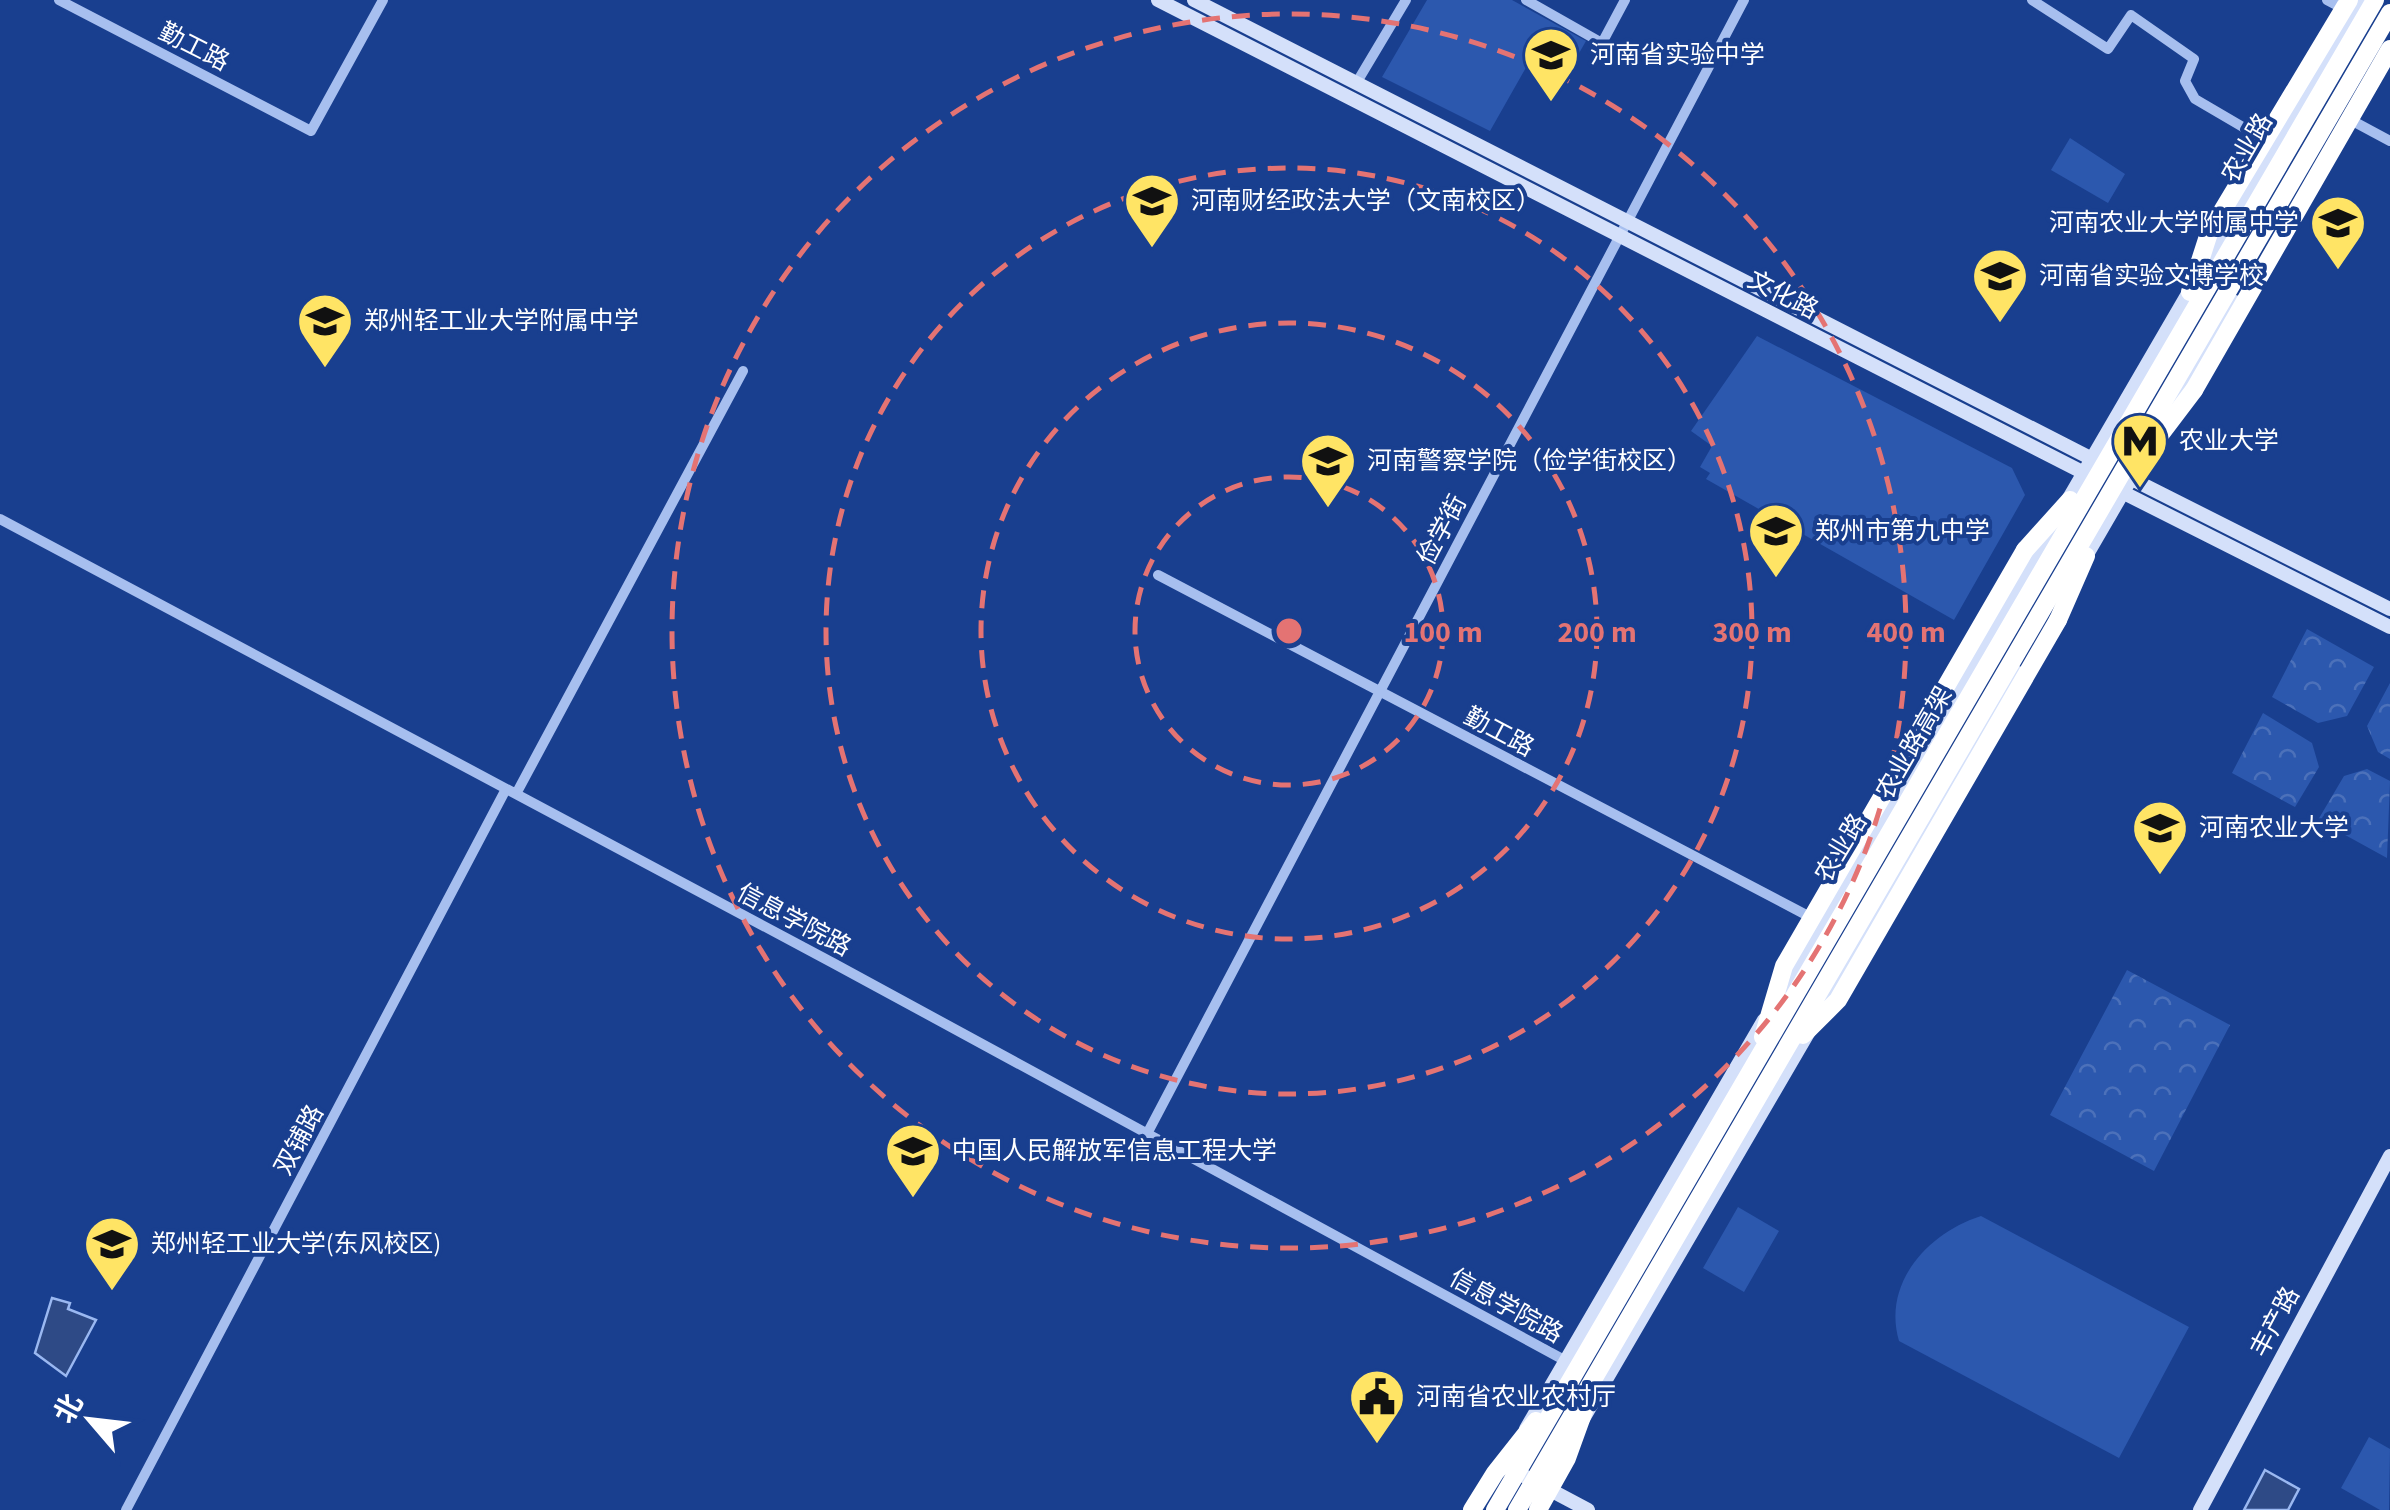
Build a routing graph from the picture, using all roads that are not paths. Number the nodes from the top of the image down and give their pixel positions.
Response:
1 (59, 0) edge
2 (383, 0) edge
3 (1158, 0) edge
4 (1194, 0) edge
5 (1406, 0) edge
6 (1526, 0) edge
7 (1625, 0) edge
8 (1744, 0) edge
9 (2032, 0) edge
10 (2327, 0) edge
11 (2375, 0) edge
12 (2353, 4) edge
13 (2390, 14) edge
14 (2390, 35) edge
15 (2390, 49) edge
16 (1357, 82) junction
17 (2304, 95) junction
18 (2344, 116) junction
19 (2265, 140) junction
20 (2390, 140) edge
21 (1628, 221) junction
22 (1620, 236) junction
23 (2190, 292) junction
24 (743, 371) dead end
25 (2147, 452) junction
26 (2094, 460) junction
27 (2085, 474) junction
28 (2131, 479) junction
29 (2123, 493) junction
30 (2070, 500) junction
31 (0, 519) edge
32 (2086, 556) junction
33 (1158, 575) dead end
34 (2390, 609) edge
35 (2390, 627) edge
36 (1380, 692) junction
37 (511, 792) junction
38 (1823, 924) junction
39 (1785, 1052) junction
40 (1754, 1068) junction
41 (1148, 1132) junction
42 (2390, 1156) edge
43 (1566, 1361) junction
44 (1594, 1380) junction
45 (1569, 1383) junction
46 (1504, 1466) junction
47 (1543, 1486) junction
48 (126, 1510) edge
49 (1476, 1510) edge
50 (1494, 1510) edge
51 (1518, 1510) edge
52 (1530, 1510) edge
53 (1538, 1510) edge
54 (1588, 1510) edge
55 (2200, 1510) edge

1 - 2 street, 勤工路
3 - 22 street, 文化路
4 - 16 street, 文化路
5 - 16 street
6 - 7 street
8 - 21 street, 俭学街
9 - 19 street
10 - 12 street
11 - 40 highway, 农业路高架, bridge
12 - 14 street
12 - 17 street, 农业路
12 - 19 highway, bridge
13 - 39 highway, 农业路高架, bridge
14 - 18 street
15 - 25 highway, bridge
16 - 21 street, 文化路
17 - 18 street
17 - 23 street, 农业路
18 - 20 street
18 - 25 street
19 - 23 highway, bridge
21 - 22 street, 俭学街
21 - 26 street, 文化路
22 - 27 street, 文化路
22 - 36 street, 俭学街
23 - 26 street, 农业路
24 - 37 street, 双铺路
25 - 28 street
26 - 27 street, 农业路
26 - 28 street, 文化路
27 - 29 street, 文化路
27 - 30 street, 农业路
28 - 29 street
28 - 34 street, 文化路
29 - 32 street
29 - 35 street, 文化路
30 - 38 street, 农业路
30 - 40 highway, bridge
31 - 37 street, 信息学院路
32 - 39 highway, bridge
32 - 47 street
33 - 36 street, 勤工路
36 - 38 street, 勤工路
36 - 41 street, 俭学街
37 - 41 street, 信息学院路
37 - 48 street, 双铺路
38 - 43 street, 农业路
39 - 44 highway, 农业路高架, bridge
40 - 45 highway, 农业路高架, bridge
41 - 43 street, 信息学院路
42 - 55 street, 丰产路
43 - 46 street, 农业路
44 - 51 highway, 农业路高架, bridge
44 - 53 highway, bridge
45 - 49 highway, bridge
45 - 50 highway, 农业路高架, bridge
46 - 47 street
46 - 49 street, 农业路
47 - 52 street
47 - 54 street

